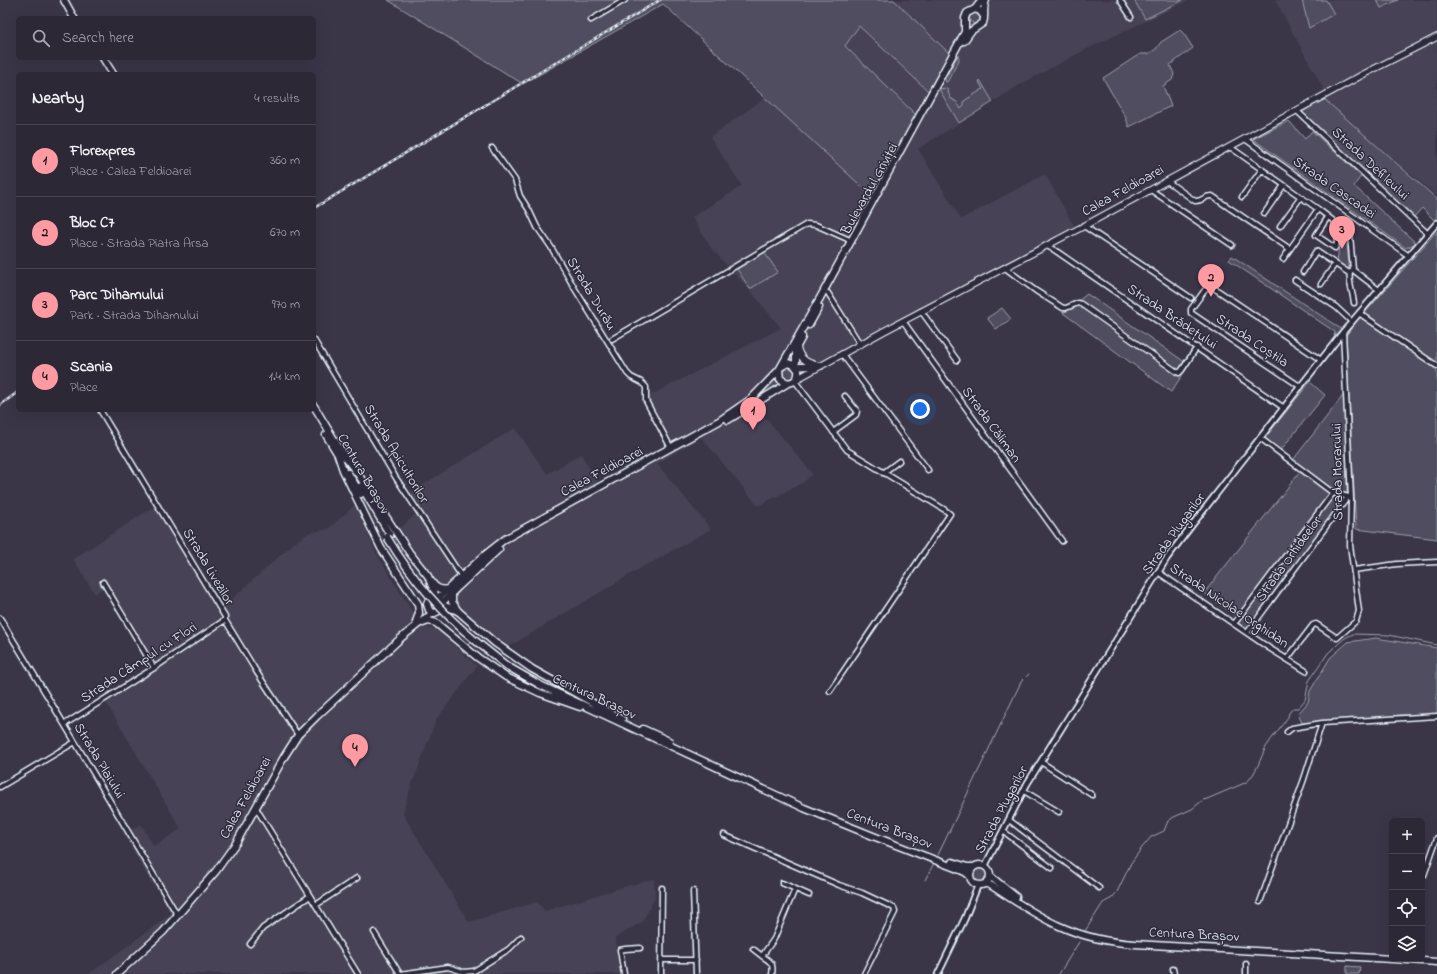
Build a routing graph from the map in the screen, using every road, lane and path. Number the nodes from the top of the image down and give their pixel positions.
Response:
1 (64, 0) edge
2 (68, 0) edge
3 (625, 0) edge
4 (982, 0) edge
5 (986, 0) edge
6 (1120, 0) edge
7 (975, 9) junction
8 (983, 15) junction
9 (73, 16) edge
10 (78, 16) edge
11 (1131, 18) dead end
12 (591, 20) dead end
13 (966, 21) junction
14 (976, 28) junction
15 (1437, 37) edge
16 (99, 60) edge
17 (104, 60) edge
18 (107, 72) edge
19 (112, 72) edge
20 (1297, 110) junction
21 (1245, 139) junction
22 (1230, 146) junction
23 (492, 148) dead end
24 (1262, 169) junction
25 (1167, 181) junction
26 (1284, 185) junction
27 (1151, 190) junction
28 (1242, 197) dead end
29 (1301, 197) junction
30 (1318, 208) junction
31 (1264, 214) dead end
32 (1328, 217) junction
33 (1437, 223) edge
34 (1084, 226) junction
35 (1280, 226) dead end
36 (1342, 227) junction
37 (1428, 234) junction
38 (852, 241) junction
39 (1232, 245) dead end
40 (1047, 246) junction
41 (1290, 249) junction
42 (1409, 256) junction
43 (1283, 259) dead end
44 (1334, 264) junction
45 (1005, 268) junction
46 (1353, 270) junction
47 (1302, 272) dead end
48 (1349, 273) junction
49 (1295, 280) dead end
50 (1321, 284) dead end
51 (1379, 290) junction
52 (828, 293) junction
53 (1191, 298) dead end
54 (1354, 303) dead end
55 (921, 311) junction
56 (1359, 313) junction
57 (903, 321) junction
58 (1352, 322) junction
59 (1344, 332) junction
60 (612, 339) dead end
61 (316, 343) edge
62 (796, 343) junction
63 (860, 344) junction
64 (1197, 347) junction
65 (842, 354) junction
66 (957, 360) dead end
67 (1321, 360) junction
68 (795, 366) junction
69 (821, 366) junction
70 (1437, 366) edge
71 (779, 369) junction
72 (793, 381) junction
73 (1301, 386) junction
74 (845, 396) dead end
75 (1284, 408) junction
76 (316, 410) edge
77 (101, 412) edge
78 (313, 412) edge
79 (833, 432) junction
80 (1260, 438) junction
81 (671, 448) junction
82 (340, 454) junction
83 (899, 461) dead end
84 (928, 470) dead end
85 (883, 473) junction
86 (1333, 493) junction
87 (1349, 497) junction
88 (1062, 541) dead end
89 (1437, 562) edge
90 (1354, 570) junction
91 (1158, 572) junction
92 (428, 576) junction
93 (462, 577) junction
94 (103, 582) dead end
95 (450, 591) junction
96 (413, 595) junction
97 (440, 601) junction
98 (427, 606) junction
99 (458, 611) junction
100 (436, 612) junction
101 (0, 618) edge
102 (226, 620) junction
103 (417, 624) junction
104 (1234, 624) junction
105 (1312, 626) joint
106 (443, 627) junction
107 (1247, 633) junction
108 (1287, 659) junction
109 (154, 668) junction
110 (1306, 671) dead end
111 (830, 691) dead end
112 (1437, 716) edge
113 (621, 721) junction
114 (1322, 723) junction
115 (64, 724) junction
116 (1287, 732) dead end
117 (298, 735) junction
118 (75, 742) junction
119 (1041, 762) junction
120 (0, 787) edge
121 (1024, 791) junction
122 (1092, 795) dead end
123 (256, 808) junction
124 (1059, 812) dead end
125 (1009, 820) junction
126 (1003, 831) junction
127 (724, 835) dead end
128 (1437, 838) edge
129 (984, 866) junction
130 (973, 867) junction
131 (1052, 868) dead end
132 (1425, 871) edge
133 (970, 876) junction
134 (990, 876) junction
135 (357, 878) dead end
136 (782, 883) dead end
137 (986, 883) junction
138 (978, 885) junction
139 (662, 888) dead end
140 (1099, 888) dead end
141 (795, 889) junction
142 (693, 891) dead end
143 (809, 895) dead end
144 (310, 896) junction
145 (1260, 902) dead end
146 (316, 905) junction
147 (178, 916) junction
148 (374, 932) dead end
149 (521, 937) dead end
150 (250, 944) dead end
151 (640, 948) dead end
152 (753, 950) dead end
153 (762, 956) junction
154 (1389, 956) edge
155 (1425, 957) edge
156 (1437, 958) edge
157 (1389, 959) edge
158 (662, 960) junction
159 (696, 960) junction
160 (1425, 961) edge
161 (1437, 962) edge
162 (1246, 964) dead end
163 (117, 974) edge
164 (358, 974) edge
165 (400, 974) edge
166 (624, 974) edge
167 (661, 974) edge
168 (696, 974) edge
169 (772, 974) edge
170 (864, 974) edge
171 (938, 974) edge
172 (1246, 974) edge

1 - 9 main road
2 - 10 main road
3 - 12 street
4 - 7 main road
5 - 8 main road
6 - 11 street
7 - 8 main road
7 - 13 main road
8 - 14 main road
13 - 14 main road
13 - 38 main road, Bulevardul Griviței
14 - 52 main road, Bulevardul Griviței
15 - 20 main road, Calea Feldioarei
16 - 18 main road
17 - 19 main road
20 - 21 main road, Calea Feldioarei
20 - 37 street, Strada Defileului
21 - 22 main road, Calea Feldioarei
21 - 42 street, Strada Cascadei
22 - 24 street
22 - 25 main road, Calea Feldioarei
23 - 81 street, Strada Durău
24 - 26 street
24 - 28 street
25 - 27 main road, Calea Feldioarei
25 - 41 street
26 - 29 street
26 - 31 street
27 - 34 main road, Calea Feldioarei
27 - 39 street
29 - 30 street
29 - 35 street
30 - 32 street
30 - 41 street
32 - 36 street
32 - 36 street
33 - 37 street, Strada Plugarilor
34 - 40 main road, Calea Feldioarei
34 - 53 street
36 - 46 street
37 - 42 street, Strada Plugarilor
38 - 60 street, Bulevardul Griviței
38 - 62 main road, Bulevardul Griviței
40 - 45 main road, Calea Feldioarei
40 - 64 street, Strada Brădețului
41 - 43 street
42 - 51 street, Strada Plugarilor
44 - 47 street
44 - 48 street
44 - 50 street
45 - 55 main road, Calea Feldioarei
45 - 64 street
46 - 48 street
46 - 51 street
48 - 54 street
49 - 58 street
51 - 56 street, Strada Plugarilor
52 - 62 main road, Bulevardul Griviței
52 - 63 street
55 - 57 main road, Calea Feldioarei
55 - 66 street
56 - 58 street, Strada Plugarilor
56 - 70 street
57 - 63 main road, Calea Feldioarei
57 - 88 street, Strada Căliman
58 - 59 street, Strada Plugarilor
59 - 67 street, Strada Plugarilor
59 - 87 street, Strada Morarului
61 - 93 street, Strada Apicultorilor
62 - 68 main road, Bulevardul Griviței
62 - 69 main road
62 - 71 main road, Bulevardul Griviței
63 - 65 main road, Calea Feldioarei
64 - 75 street, Strada Brădețului
65 - 69 main road, Calea Feldioarei
65 - 84 street
67 - 73 street, Strada Plugarilor
67 - 73 street, Strada Coștila
68 - 69 main road, Calea Feldioarei
68 - 71 main road, Calea Feldioarei
68 - 72 main road
69 - 72 main road, Calea Feldioarei
71 - 72 main road
71 - 81 main road, Calea Feldioarei
72 - 79 street
72 - 95 main road, Calea Feldioarei
73 - 75 street, Strada Plugarilor
74 - 79 street
75 - 80 street, Strada Plugarilor
76 - 82 main road, Centura Brașov
77 - 102 street, Strada Livezilor
78 - 82 main road, Centura Brașov
79 - 85 street
80 - 86 street
80 - 91 street, Strada Plugarilor
81 - 93 main road, Calea Feldioarei
82 - 92 main road
82 - 96 main road
82 - 113 main road, Centura Brașov, bridge
83 - 85 street
85 - 111 street
86 - 87 street
86 - 104 street
87 - 90 street, Strada Morarului
87 - 107 street, Strada Orhideelor
89 - 90 street
90 - 105 street, Strada Morarului
91 - 104 street, Strada Nicolae Orghidan
91 - 119 street, Strada Plugarilor
92 - 95 main road
92 - 97 main road
93 - 95 main road, Calea Feldioarei
94 - 109 street
95 - 97 main road, Calea Feldioarei
95 - 99 main road
96 - 98 main road
96 - 103 main road
97 - 98 main road, Calea Feldioarei
97 - 99 main road
97 - 100 main road
98 - 100 main road
98 - 103 main road, Calea Feldioarei
99 - 113 main road
100 - 103 main road, Calea Feldioarei
100 - 106 main road
101 - 115 street, Strada Plaiului
102 - 109 street, Strada Câmpul cu Flori
102 - 117 street, Strada Livezilor
103 - 106 main road
103 - 117 main road, Calea Feldioarei
104 - 107 street, Strada Nicolae Orghidan
105 - 108 street, Strada Nicolae Orghidan
106 - 113 main road
107 - 108 street, Strada Nicolae Orghidan
108 - 110 street, Strada Nicolae Orghidan
109 - 115 street, Strada Câmpul cu Flori
112 - 114 street
113 - 130 main road, Centura Brașov
113 - 133 main road, Centura Brașov
114 - 116 street
114 - 145 street
115 - 118 street, Strada Plaiului
117 - 123 main road, Calea Feldioarei
118 - 120 street
118 - 147 street, Strada Plaiului
119 - 121 street, Strada Plugarilor
119 - 122 street
121 - 124 street
121 - 125 street, Strada Plugarilor
123 - 144 street
123 - 147 main road, Calea Feldioarei
125 - 126 street, Strada Plugarilor
125 - 140 street
126 - 129 street, Strada Plugarilor
126 - 131 street
127 - 170 street
128 - 132 street
129 - 130 main road, Centura Brașov
129 - 134 main road, Centura Brașov
130 - 133 main road
133 - 138 main road, Centura Brașov
134 - 137 main road
134 - 154 main road, Centura Brașov
135 - 146 street
136 - 141 street
137 - 138 main road
137 - 157 main road, Centura Brașov
138 - 171 street
139 - 158 street
141 - 143 street
141 - 153 street
142 - 159 street
144 - 146 street
144 - 150 street
146 - 164 street
147 - 163 main road, Calea Feldioarei
148 - 165 street
149 - 165 street
151 - 166 street
152 - 153 street
153 - 169 street
155 - 156 main road
158 - 159 street
158 - 167 street
159 - 168 street
160 - 161 main road, Centura Brașov
162 - 172 street

